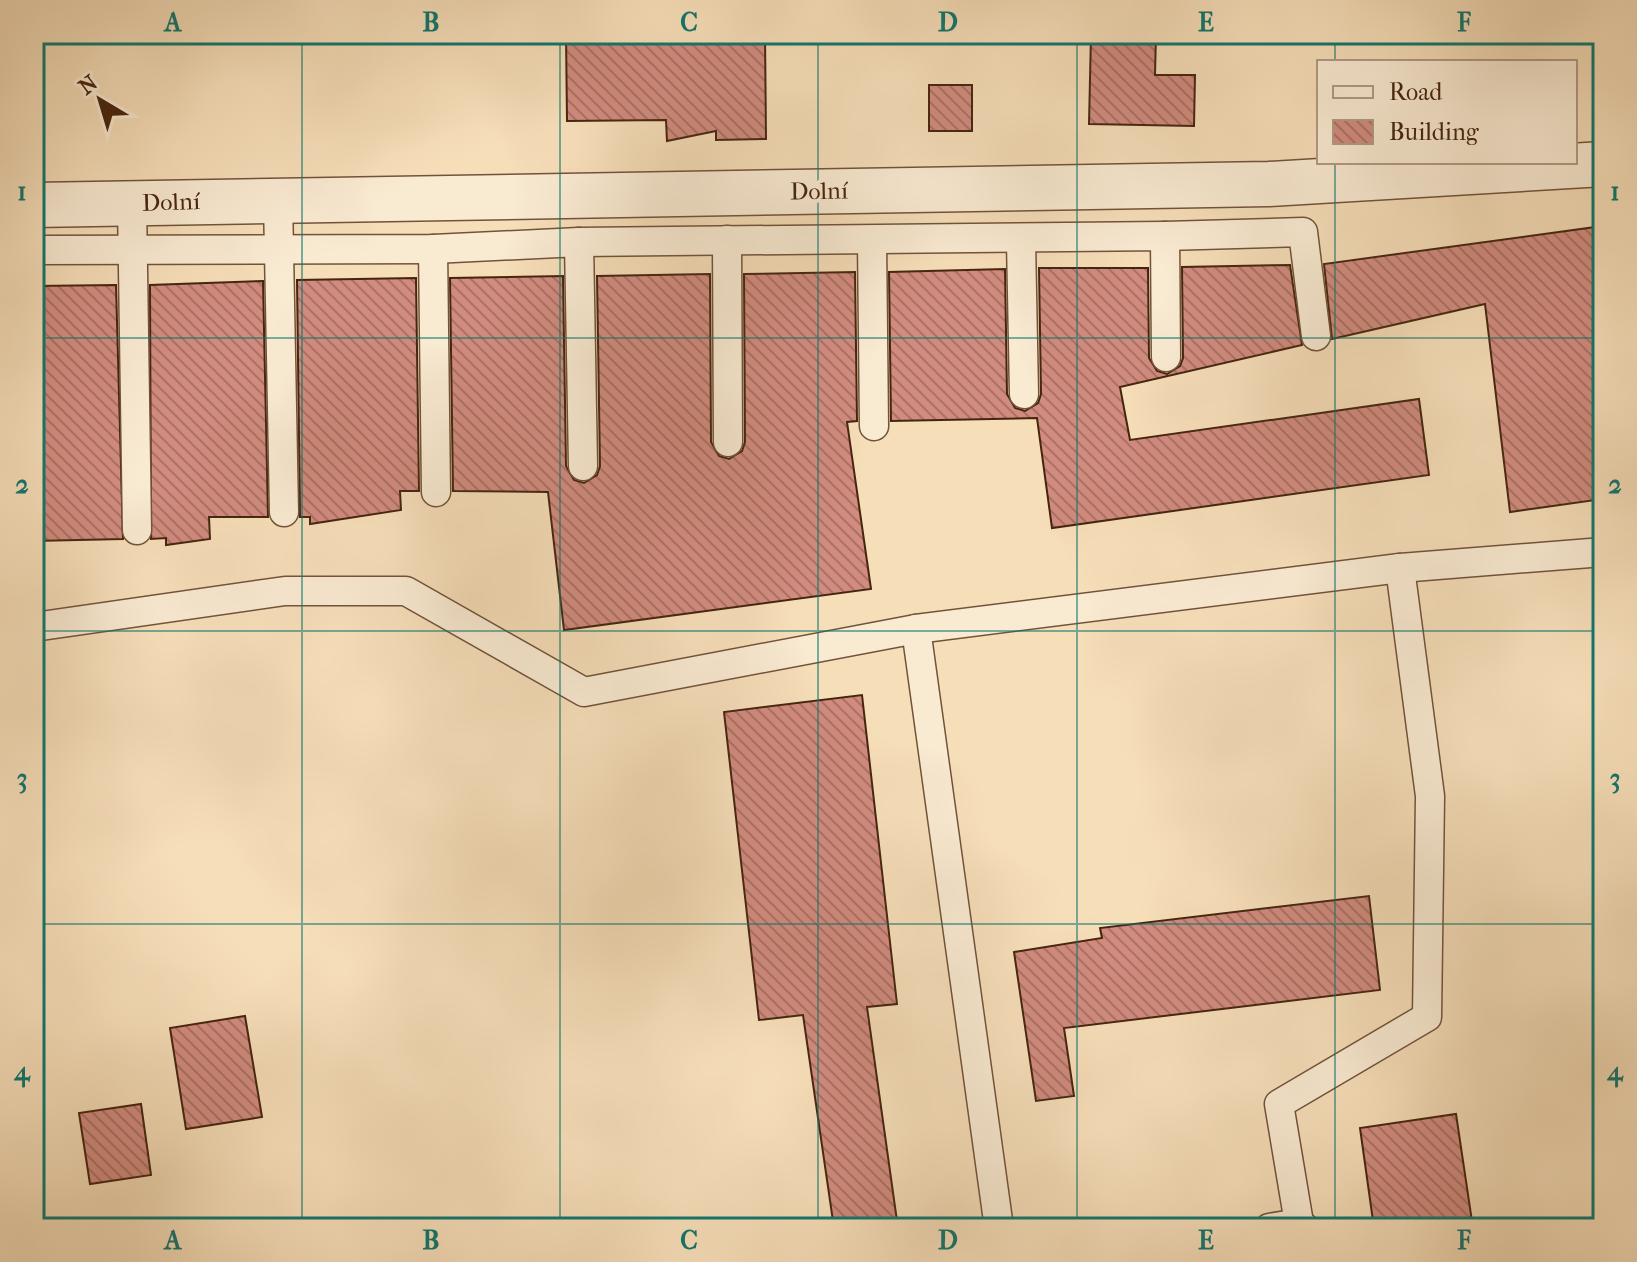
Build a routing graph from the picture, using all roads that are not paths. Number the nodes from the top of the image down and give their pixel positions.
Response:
1 (1603, 164) edge
2 (278, 199) junction
3 (132, 203) junction
4 (34, 205) edge
5 (1165, 236) junction
6 (727, 240) junction
7 (872, 241) junction
8 (1021, 241) junction
9 (579, 242) junction
10 (282, 248) junction
11 (433, 249) junction
12 (34, 250) edge
13 (133, 251) junction
14 (1316, 336) dead end
15 (1166, 357) dead end
16 (1024, 394) dead end
17 (874, 426) dead end
18 (728, 442) dead end
19 (583, 466) dead end
20 (436, 492) dead end
21 (284, 512) dead end
22 (137, 530) dead end
23 (1603, 552) edge
24 (1400, 568) junction
25 (34, 627) edge
26 (916, 629) junction
27 (1302, 1225) edge
28 (999, 1228) edge
29 (1269, 1228) edge

1 - 2 street, Dolní
2 - 3 street, Dolní
2 - 10 lane
3 - 4 street, Dolní
3 - 13 lane
5 - 8 lane
5 - 14 lane
5 - 15 lane
6 - 7 lane
6 - 9 lane
6 - 18 lane
7 - 8 lane
7 - 17 lane
8 - 16 lane
9 - 11 lane
9 - 19 lane
10 - 11 lane
10 - 13 lane
10 - 21 lane
11 - 20 lane
12 - 13 lane
13 - 22 lane
23 - 24 lane
24 - 26 lane
24 - 27 lane
25 - 26 lane
26 - 28 lane
27 - 29 lane

